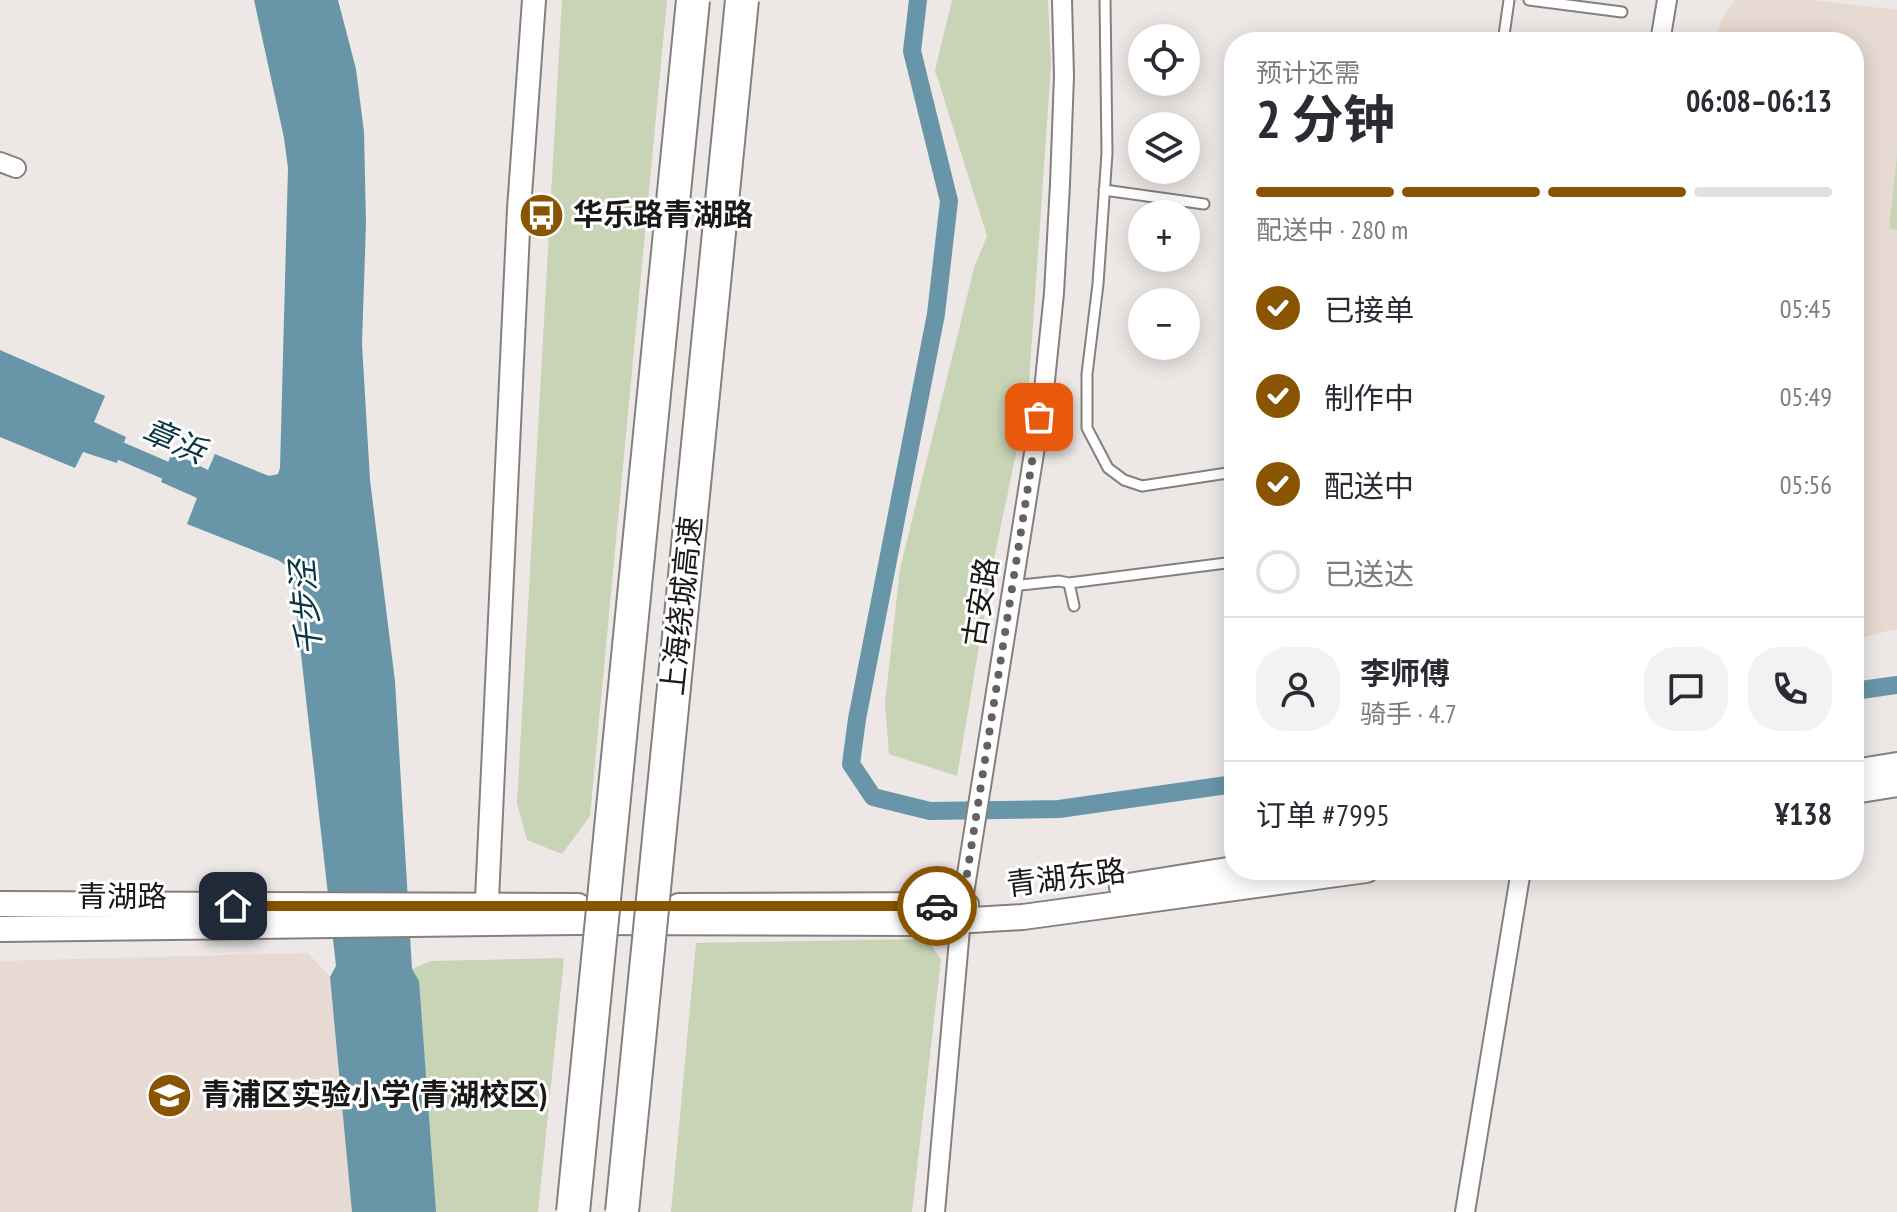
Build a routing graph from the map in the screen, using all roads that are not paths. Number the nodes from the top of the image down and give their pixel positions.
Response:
1 (534, 0) edge
2 (693, 0) edge
3 (742, 0) edge
4 (1062, 0) edge
5 (1105, 0) edge
6 (1509, 0) edge
7 (1529, 0) edge
8 (1667, 0) edge
9 (1622, 12) dead end
10 (1504, 32) edge
11 (1662, 32) edge
12 (1104, 190) junction
13 (1204, 204) dead end
14 (1224, 474) edge
15 (1224, 563) edge
16 (1069, 583) junction
17 (1012, 586) junction
18 (1074, 606) dead end
19 (1897, 765) edge
20 (1864, 770) edge
21 (1897, 784) edge
22 (1864, 789) edge
23 (1224, 871) edge
24 (1293, 880) edge
25 (1519, 880) edge
26 (0, 904) edge
27 (961, 913) junction
28 (486, 915) junction
29 (325, 916) junction
30 (0, 929) edge
31 (573, 1212) edge
32 (622, 1212) edge
33 (935, 1212) edge
34 (1465, 1212) edge

1 - 28 street
2 - 31 highway, 上海绕城高速, bridge
3 - 32 highway, 上海绕城高速, bridge
4 - 17 street, 古安路
5 - 12 lane
6 - 10 lane
7 - 9 lane
8 - 11 street
12 - 13 lane
12 - 14 lane
15 - 16 lane
16 - 17 lane
16 - 18 lane
17 - 27 street, 古安路
19 - 20 main road
21 - 22 main road
23 - 27 main road, 青湖东路
24 - 27 main road, 青湖东路
25 - 34 street
26 - 29 main road, 青湖路
27 - 28 main road, 青湖东路
27 - 33 street, 古安路
28 - 29 main road
28 - 29 main road, 青湖路
29 - 30 main road, 青湖路

